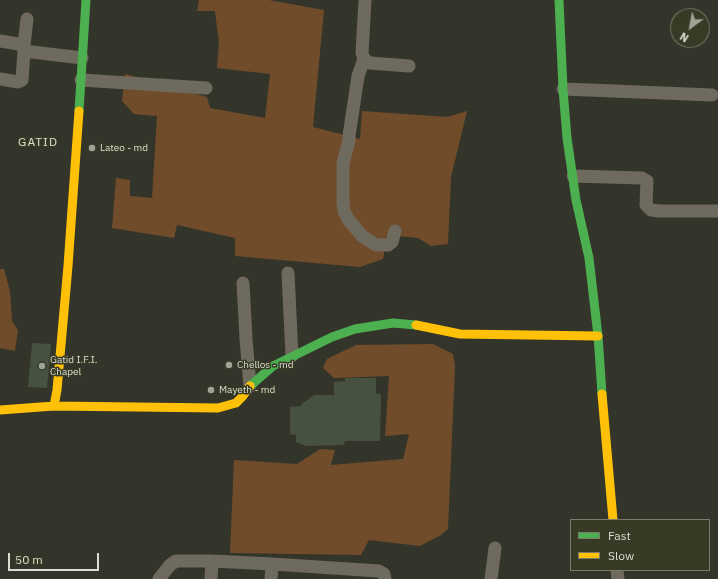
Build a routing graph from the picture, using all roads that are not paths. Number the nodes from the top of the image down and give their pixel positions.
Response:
1 (86, 0) edge
2 (365, 0) edge
3 (559, 0) edge
4 (27, 19) dead end
5 (0, 41) edge
6 (24, 48) junction
7 (82, 58) junction
8 (364, 59) junction
9 (409, 66) dead end
10 (0, 79) edge
11 (80, 80) junction
12 (206, 88) dead end
13 (563, 89) junction
14 (712, 95) dead end
15 (573, 176) junction
16 (718, 211) edge
17 (395, 231) dead end
18 (288, 273) dead end
19 (242, 283) dead end
20 (598, 336) junction
21 (292, 356) junction
22 (250, 386) junction
23 (54, 406) junction
24 (0, 410) edge
25 (613, 519) edge
26 (495, 548) dead end
27 (212, 561) junction
28 (272, 564) junction
29 (323, 573) edge
30 (159, 579) edge
31 (211, 579) edge
32 (271, 579) edge
33 (385, 579) edge
34 (491, 579) edge

1 - 7 street
2 - 8 street
3 - 13 street
4 - 6 street
5 - 6 street
6 - 7 street
6 - 10 street
7 - 11 street
8 - 9 street
8 - 17 street
11 - 12 street
11 - 23 street
13 - 14 street
13 - 15 street
15 - 16 street
15 - 20 street
18 - 21 street
19 - 22 street
20 - 21 street
20 - 25 street
21 - 22 street
22 - 23 street
23 - 24 street
26 - 34 street
27 - 28 street
27 - 30 street
27 - 31 street
28 - 29 street
28 - 32 street
29 - 33 street

